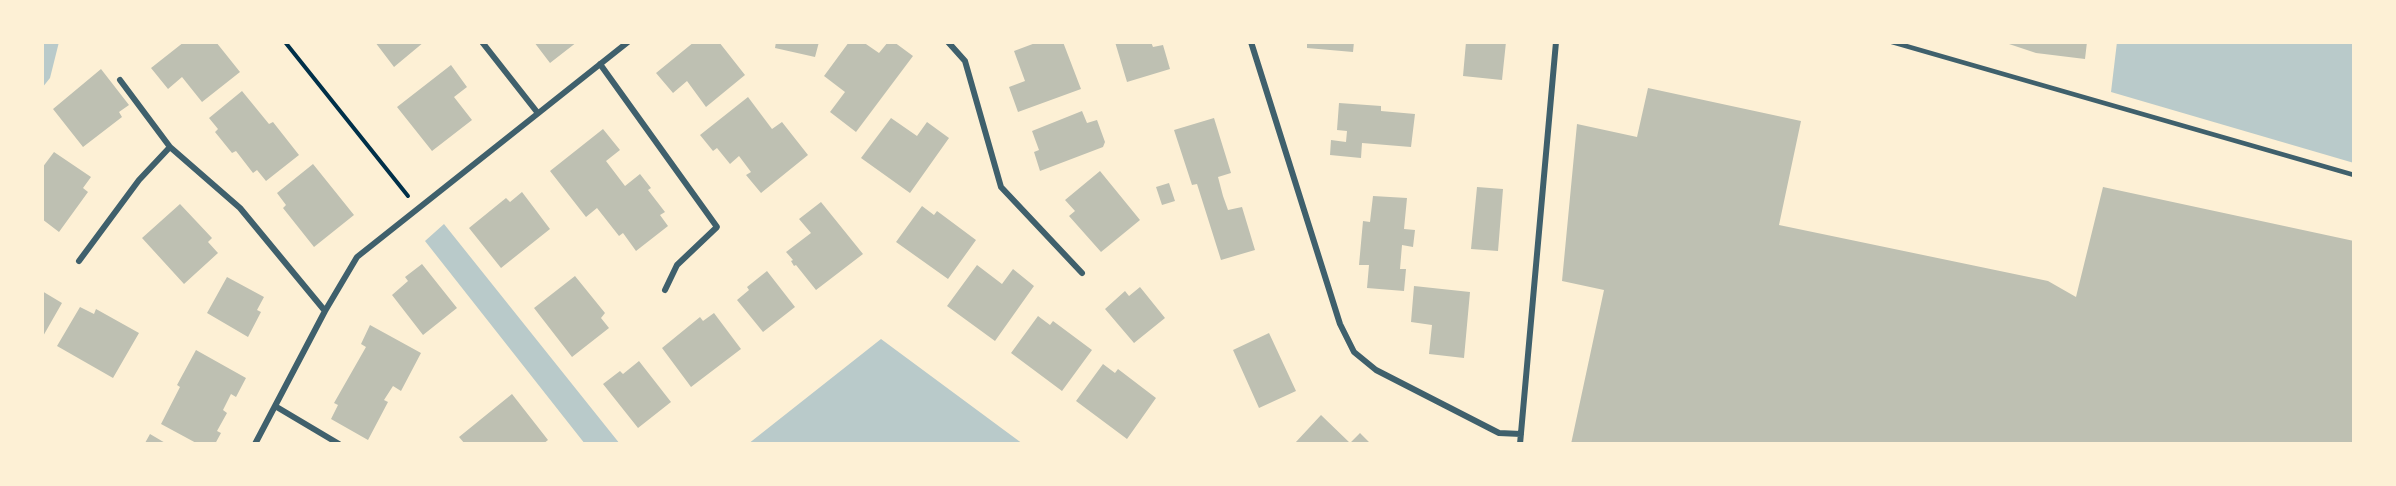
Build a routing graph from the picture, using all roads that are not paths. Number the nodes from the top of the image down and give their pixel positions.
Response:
1 (482, 42) edge
2 (628, 42) edge
3 (948, 42) edge
4 (1251, 42) edge
5 (1556, 42) edge
6 (1892, 42) edge
7 (600, 64) junction
8 (120, 80) dead end
9 (537, 112) junction
10 (170, 147) junction
11 (2354, 175) edge
12 (79, 261) dead end
13 (1082, 273) dead end
14 (665, 290) dead end
15 (325, 311) junction
16 (275, 406) junction
17 (1521, 434) junction
18 (255, 444) edge
19 (339, 444) edge
20 (1520, 444) edge

1 - 9 street
2 - 7 street
3 - 13 street
4 - 17 street
5 - 17 street
6 - 11 lane
7 - 9 street
7 - 14 street
8 - 10 street
9 - 15 street
10 - 12 street
10 - 15 street
15 - 16 street
16 - 18 street
16 - 19 street
17 - 20 street

